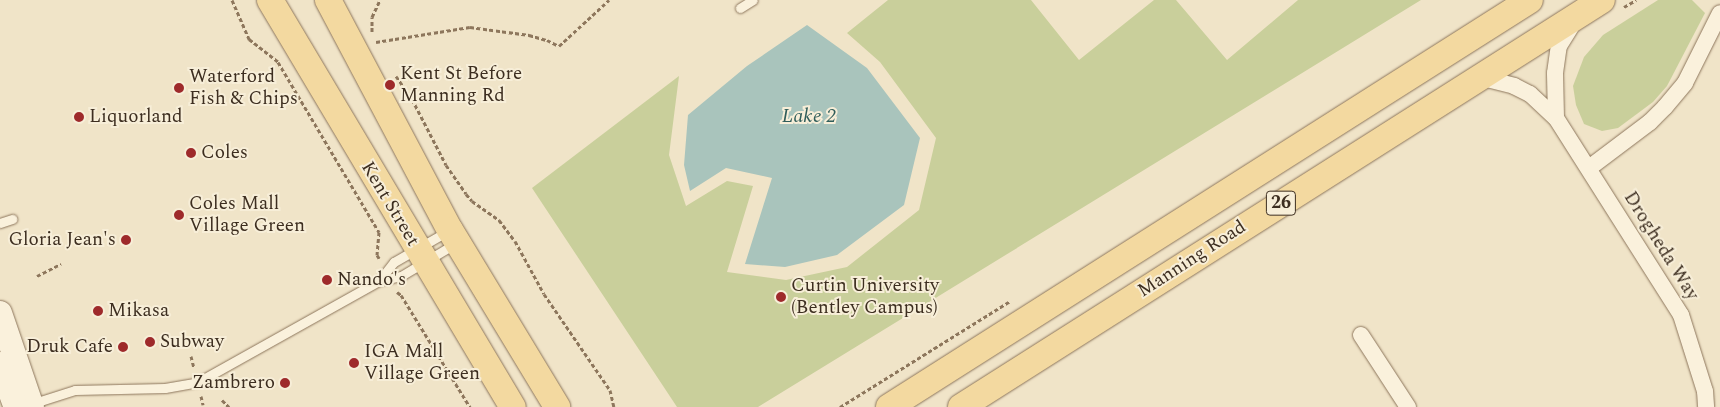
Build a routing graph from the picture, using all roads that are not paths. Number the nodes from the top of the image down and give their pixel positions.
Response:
1 (270, 0) edge
2 (328, 0) edge
3 (753, 0) edge
4 (1530, 0) edge
5 (1601, 7) edge
6 (740, 8) dead end
7 (1720, 13) edge
8 (1716, 30) edge
9 (1479, 77) junction
10 (1556, 118) junction
11 (1589, 168) junction
12 (12, 219) dead end
13 (0, 223) edge
14 (454, 236) junction
15 (421, 255) junction
16 (388, 275) junction
17 (0, 313) edge
18 (1361, 335) dead end
19 (0, 364) edge
20 (25, 406) edge
21 (513, 407) edge
22 (557, 407) edge
23 (889, 407) edge
24 (961, 407) edge
25 (1408, 407) edge
26 (1706, 407) edge

1 - 15 main road, Kent Street
2 - 14 main road, Kent Street
3 - 6 lane
4 - 23 main road, Manning Road / 26
5 - 9 main road, Manning Road / 26
5 - 10 street
7 - 8 street
8 - 11 street
9 - 10 street, Drogheda Way
9 - 24 main road, Manning Road / 26
10 - 11 street, Drogheda Way
11 - 26 street, Drogheda Way
12 - 13 lane
14 - 15 lane
14 - 15 lane
14 - 22 main road, Kent Street
15 - 16 lane
15 - 16 lane
15 - 21 main road, Kent Street
16 - 20 lane
17 - 20 street
18 - 25 street
19 - 20 street

